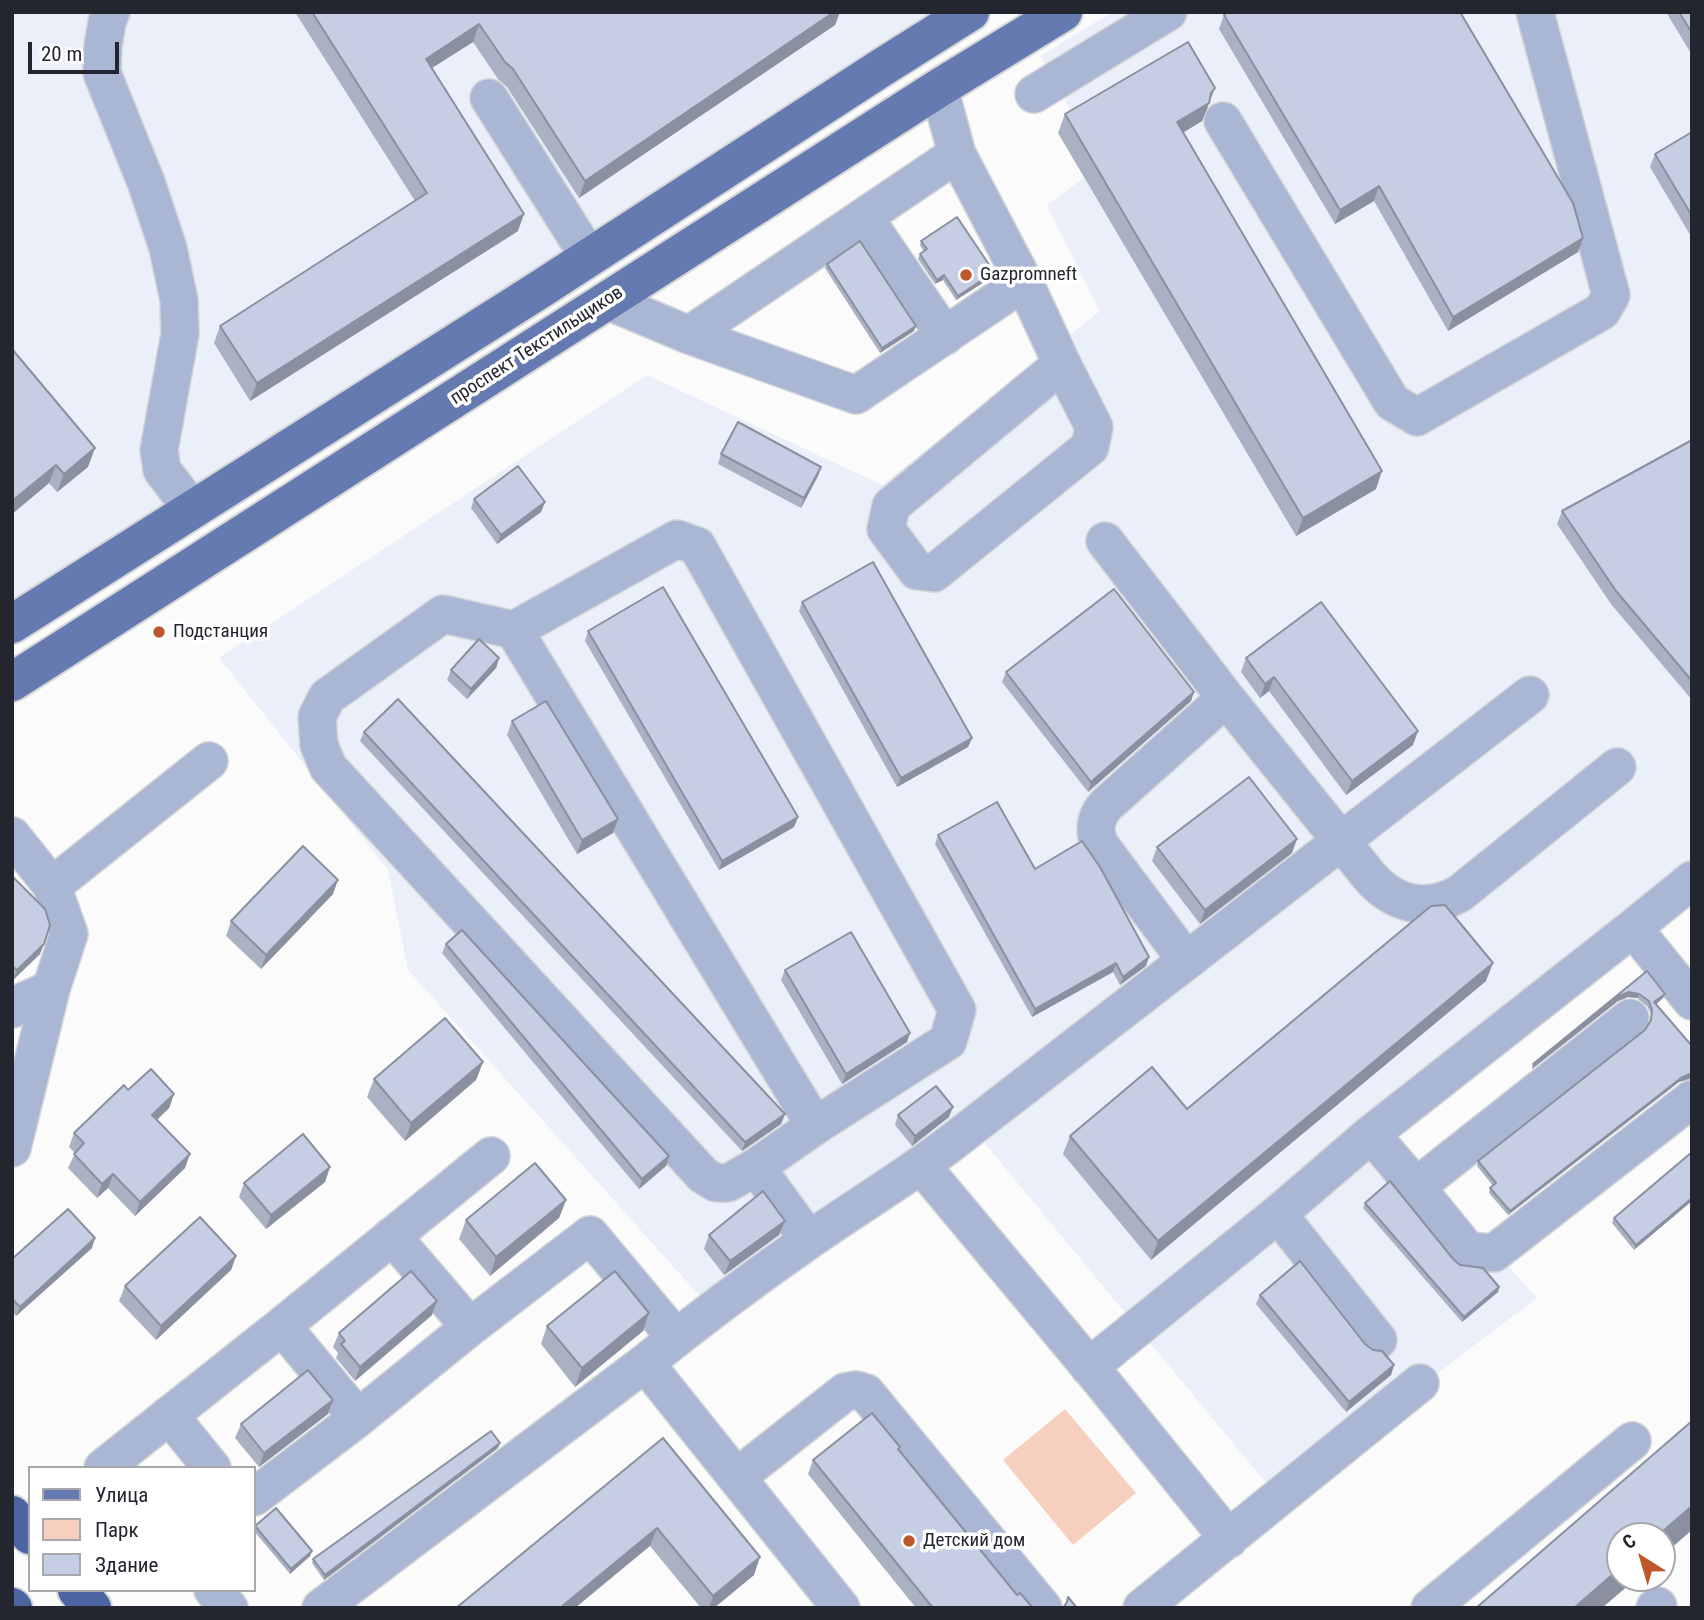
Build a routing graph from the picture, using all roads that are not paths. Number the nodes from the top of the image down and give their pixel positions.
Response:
1 (111, 12) edge
2 (970, 12) edge
3 (1063, 12) edge
4 (1535, 12) edge
5 (1156, 15) edge
6 (939, 88) junction
7 (1034, 94) dead end
8 (489, 98) dead end
9 (1223, 121) dead end
10 (957, 154) junction
11 (864, 217) junction
12 (589, 257) junction
13 (1024, 282) junction
14 (608, 301) junction
15 (689, 335) junction
16 (945, 336) junction
17 (1062, 364) junction
18 (192, 509) junction
19 (1105, 541) dead end
20 (12, 624) edge
21 (514, 630) junction
22 (12, 682) edge
23 (1530, 695) dead end
24 (1226, 698) junction
25 (209, 761) dead end
26 (1617, 767) dead end
27 (12, 835) edge
28 (1342, 841) junction
29 (1692, 880) edge
30 (52, 886) junction
31 (1633, 928) junction
32 (1186, 960) junction
33 (51, 989) junction
34 (1692, 1001) edge
35 (12, 1009) edge
36 (1630, 1018) dead end
37 (1692, 1099) edge
38 (815, 1126) junction
39 (1371, 1134) junction
40 (12, 1148) edge
41 (491, 1156) dead end
42 (921, 1166) junction
43 (756, 1167) junction
44 (1416, 1187) junction
45 (1278, 1214) junction
46 (392, 1236) junction
47 (809, 1240) junction
48 (282, 1326) junction
49 (470, 1327) junction
50 (676, 1339) junction
51 (1378, 1340) dead end
52 (645, 1363) junction
53 (1088, 1367) junction
54 (1420, 1383) dead end
55 (169, 1415) junction
56 (358, 1418) junction
57 (1632, 1441) dead end
58 (105, 1466) edge
59 (210, 1466) edge
60 (737, 1477) junction
61 (256, 1495) edge
62 (12, 1515) edge
63 (28, 1533) edge
64 (1229, 1539) junction
65 (79, 1592) edge
66 (215, 1592) edge
67 (92, 1608) edge
68 (229, 1608) edge
69 (321, 1608) edge
70 (841, 1608) edge
71 (1043, 1608) edge
72 (1142, 1608) edge
73 (1430, 1608) edge

1 - 18 lane
2 - 12 main road
3 - 6 main road, проспект Текстильщиков
4 - 9 lane
5 - 7 lane
6 - 10 lane
6 - 14 main road, проспект Текстильщиков
8 - 12 lane
10 - 11 lane
10 - 13 lane
11 - 15 lane
11 - 16 lane
12 - 18 main road
13 - 16 lane
13 - 17 lane
14 - 15 lane
14 - 22 main road, проспект Текстильщиков
15 - 16 lane
17 - 17 lane
18 - 20 main road
19 - 24 lane
21 - 38 lane
21 - 38 lane
21 - 43 lane
23 - 28 lane
24 - 28 lane
24 - 32 lane
25 - 30 lane
26 - 28 lane
27 - 30 lane
28 - 32 lane
29 - 31 lane
30 - 33 lane
31 - 34 lane
31 - 39 lane
32 - 42 lane
33 - 35 lane
33 - 40 lane
36 - 44 lane
37 - 44 lane
38 - 43 lane
39 - 44 lane
39 - 45 lane
41 - 46 lane
42 - 47 lane
42 - 53 lane
43 - 47 lane
45 - 51 lane
45 - 53 lane
46 - 48 lane
46 - 49 lane
47 - 50 lane
48 - 55 lane
48 - 56 lane
49 - 50 lane
49 - 56 lane
50 - 52 lane
52 - 60 lane
52 - 69 lane
53 - 64 lane
54 - 64 lane
55 - 58 lane
55 - 59 lane
56 - 61 lane
57 - 73 lane
60 - 70 lane
60 - 71 lane
62 - 63 highway
64 - 72 lane
65 - 67 highway
66 - 68 lane

